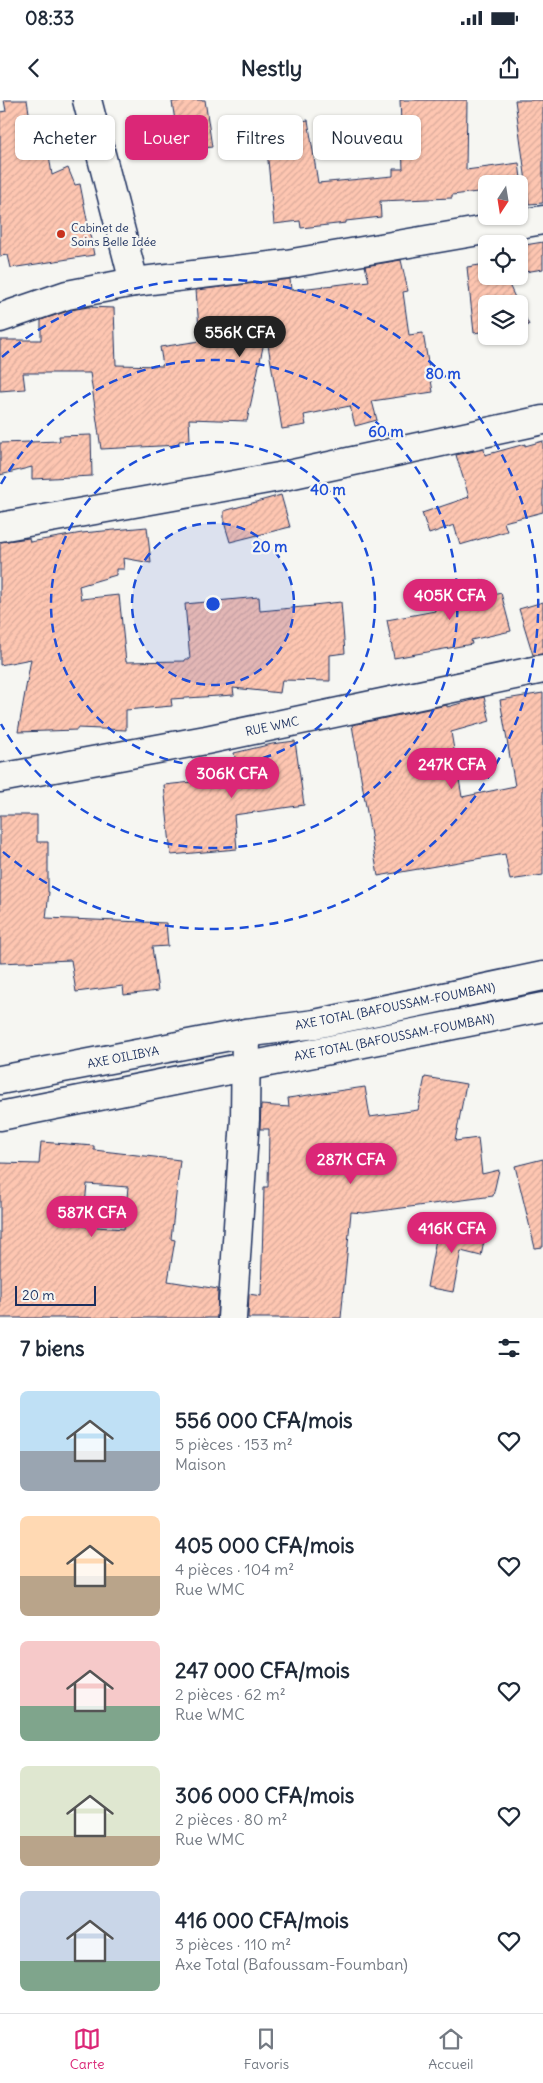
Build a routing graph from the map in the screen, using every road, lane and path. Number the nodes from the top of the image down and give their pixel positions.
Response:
1 (87, 100) edge
2 (543, 220) edge
3 (134, 282) junction
4 (0, 318) edge
5 (543, 420) edge
6 (0, 528) edge
7 (543, 669) edge
8 (0, 778) edge
9 (543, 976) edge
10 (543, 1007) edge
11 (246, 1033) junction
12 (245, 1068) junction
13 (0, 1080) edge
14 (0, 1116) edge
15 (232, 1318) edge

1 - 3 main road
2 - 3 main road
3 - 4 main road
5 - 6 main road
7 - 8 main road, RUE WMC
9 - 11 main road, AXE TOTAL (BAFOUSSAM-FOUMBAN)
10 - 12 main road, AXE TOTAL (BAFOUSSAM-FOUMBAN)
11 - 12 main road
11 - 13 main road, AXE OILIBYA
12 - 14 main road
12 - 15 main road

